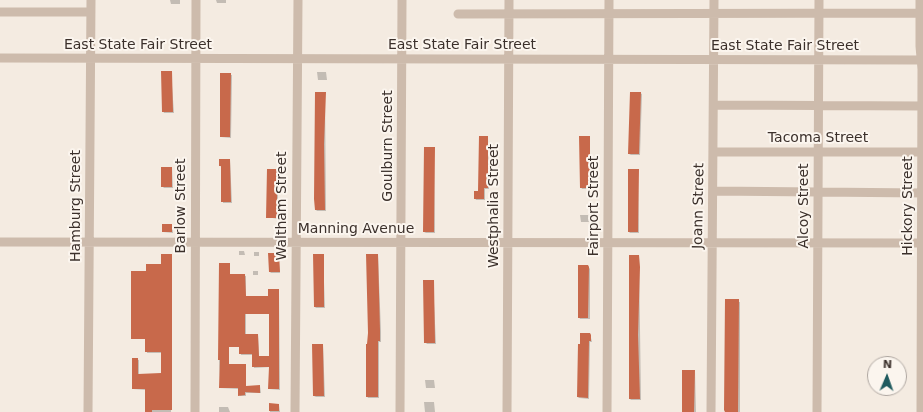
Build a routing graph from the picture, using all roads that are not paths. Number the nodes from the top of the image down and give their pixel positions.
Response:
1 (91, 0) edge
2 (196, 0) edge
3 (298, 0) edge
4 (402, 0) edge
5 (509, 0) edge
6 (609, 0) edge
7 (714, 0) edge
8 (819, 0) edge
9 (920, 0) edge
10 (0, 12) edge
11 (91, 12) junction
12 (714, 13) junction
13 (819, 13) junction
14 (922, 13) edge
15 (458, 14) dead end
16 (509, 14) junction
17 (609, 14) junction
18 (0, 58) edge
19 (90, 59) junction
20 (297, 59) junction
21 (402, 59) junction
22 (509, 59) junction
23 (608, 59) junction
24 (196, 60) junction
25 (714, 60) junction
26 (819, 60) junction
27 (922, 60) edge
28 (714, 104) junction
29 (818, 105) junction
30 (923, 106) edge
31 (713, 152) junction
32 (818, 152) junction
33 (923, 152) edge
34 (713, 191) junction
35 (818, 192) junction
36 (923, 193) edge
37 (0, 242) edge
38 (90, 242) junction
39 (196, 242) junction
40 (401, 242) junction
41 (508, 242) junction
42 (296, 243) junction
43 (608, 243) junction
44 (712, 243) junction
45 (818, 243) junction
46 (922, 243) edge
47 (88, 412) edge
48 (195, 412) edge
49 (295, 412) edge
50 (400, 412) edge
51 (507, 412) edge
52 (607, 412) edge
53 (711, 412) edge
54 (817, 412) edge
55 (921, 412) edge

1 - 11 street, Hamburg Street
2 - 24 street, Barlow Street
3 - 20 street, Waltham Street
4 - 21 street, Goulburn Street
5 - 16 street, Westphalia Street
6 - 17 street, Fairport Street
7 - 12 street, Joann Street
8 - 13 street, Alcoy Street
9 - 14 street, Hickory Street
10 - 11 street
11 - 19 street, Hamburg Street
12 - 13 street
12 - 17 street
12 - 25 street, Joann Street
13 - 14 street
13 - 26 street, Alcoy Street
14 - 27 street, Hickory Street
15 - 16 street
16 - 17 street
16 - 22 street, Westphalia Street
17 - 23 street, Fairport Street
18 - 19 street, East State Fair Street
19 - 24 street, East State Fair Street
19 - 38 street, Hamburg Street
20 - 21 street, East State Fair Street
20 - 24 street, East State Fair Street
20 - 42 street, Waltham Street
21 - 22 street, East State Fair Street
21 - 40 street, Goulburn Street
22 - 23 street, East State Fair Street
22 - 41 street, Westphalia Street
23 - 25 street, East State Fair Street
23 - 43 street, Fairport Street
24 - 39 street, Barlow Street
25 - 26 street, East State Fair Street
25 - 28 street, Joann Street
26 - 27 street, East State Fair Street
26 - 29 street, Alcoy Street
27 - 30 street, Hickory Street
28 - 29 street
28 - 31 street, Joann Street
29 - 30 street
29 - 32 street, Alcoy Street
30 - 33 street, Hickory Street
31 - 32 street, Tacoma Street
31 - 34 street, Joann Street
32 - 33 street, Tacoma Street
32 - 35 street, Alcoy Street
33 - 36 street, Hickory Street
34 - 35 street
34 - 44 street, Joann Street
35 - 36 street
35 - 45 street, Alcoy Street
36 - 46 street, Hickory Street
37 - 38 street, Manning Avenue
38 - 39 street, Manning Avenue
38 - 47 street, Hamburg Street
39 - 42 street, Manning Avenue
39 - 48 street, Barlow Street
40 - 41 street, Manning Avenue
40 - 42 street, Manning Avenue
40 - 50 street, Goulburn Street
41 - 43 street, Manning Avenue
41 - 51 street, Westphalia Street
42 - 49 street, Waltham Street
43 - 44 street, Manning Avenue
43 - 52 street, Fairport Street
44 - 45 street, Manning Avenue
44 - 53 street, Joann Street
45 - 46 street, Manning Avenue
45 - 54 street, Alcoy Street
46 - 55 street, Hickory Street

